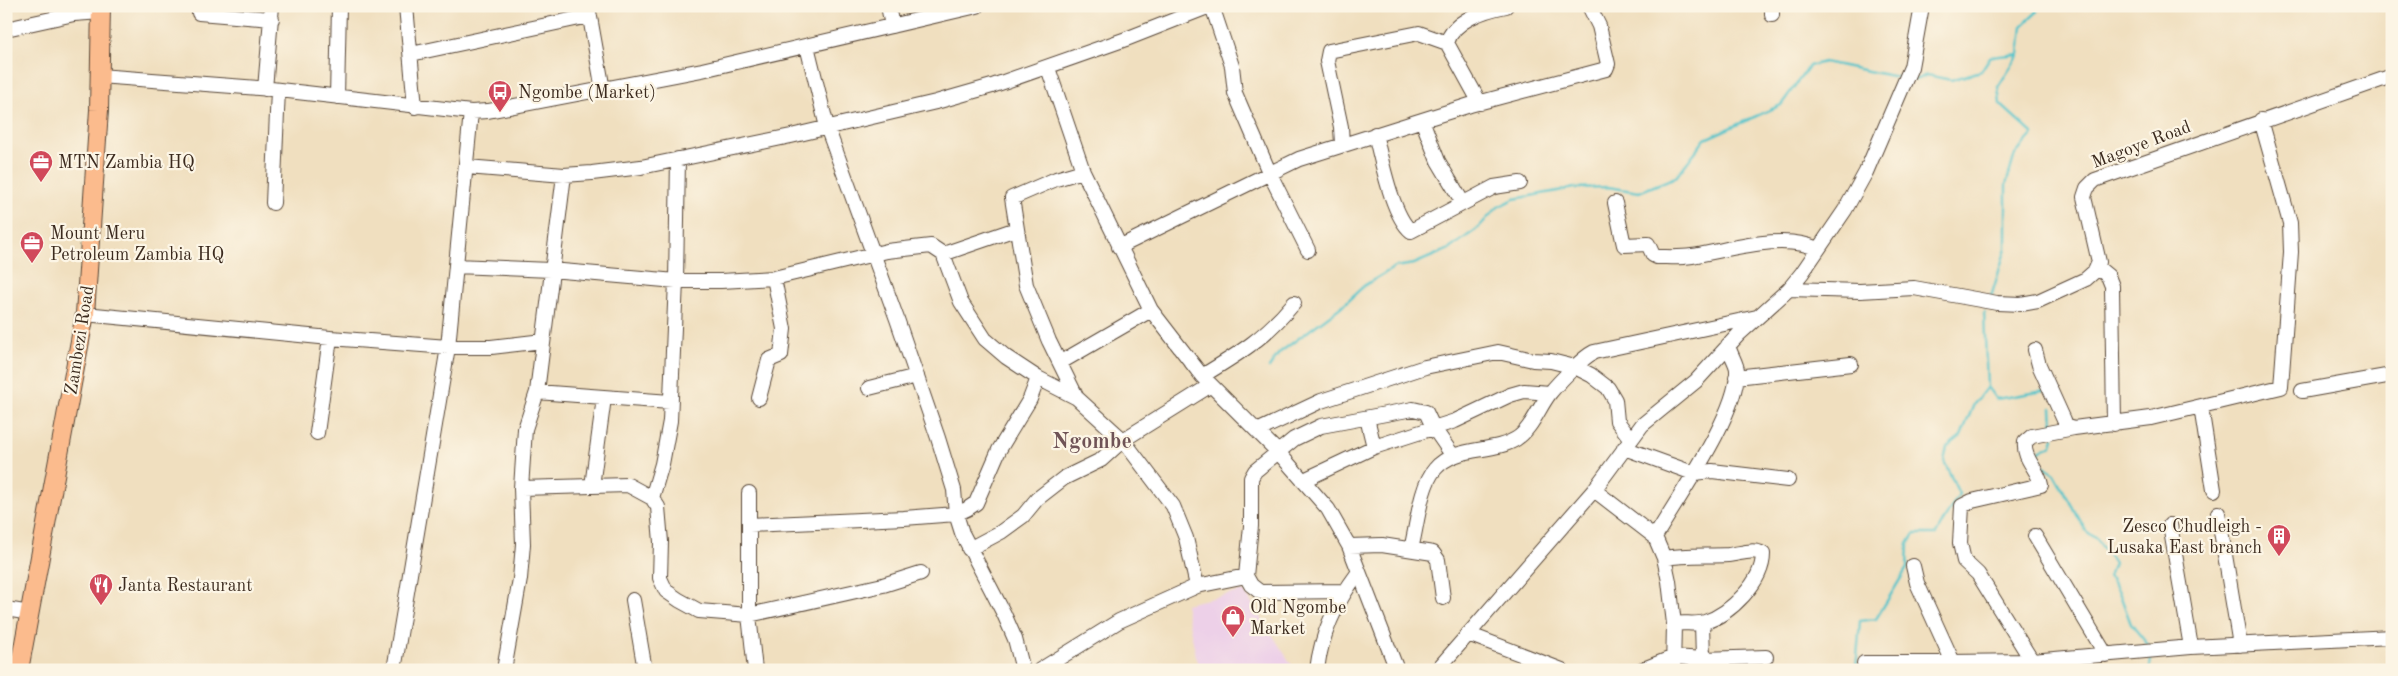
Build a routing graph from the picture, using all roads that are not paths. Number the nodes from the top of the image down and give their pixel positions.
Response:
1 (339, 6) edge
2 (406, 6) edge
3 (888, 6) edge
4 (977, 6) edge
5 (1211, 6) edge
6 (1589, 6) edge
7 (1922, 6) edge
8 (1496, 7) edge
9 (101, 9) edge
10 (588, 11) edge
11 (199, 13) dead end
12 (272, 13) edge
13 (892, 26) junction
14 (6, 29) edge
15 (1447, 43) junction
16 (807, 46) junction
17 (411, 54) junction
18 (1048, 68) junction
19 (99, 76) junction
20 (2392, 76) edge
21 (271, 89) junction
22 (603, 90) junction
23 (338, 97) junction
24 (1480, 102) junction
25 (415, 107) junction
26 (470, 112) junction
27 (1422, 120) junction
28 (2261, 120) junction
29 (827, 127) junction
30 (1375, 134) junction
31 (1342, 144) junction
32 (678, 159) junction
33 (467, 167) junction
34 (1083, 171) junction
35 (1269, 172) junction
36 (564, 175) junction
37 (1520, 183) dead end
38 (273, 202) dead end
39 (1463, 202) junction
40 (1615, 203) dead end
41 (1016, 229) junction
42 (1119, 247) junction
43 (1818, 249) junction
44 (1308, 250) dead end
45 (873, 254) junction
46 (943, 254) junction
47 (456, 266) junction
48 (2097, 267) junction
49 (551, 270) junction
50 (774, 278) junction
51 (676, 281) junction
52 (1789, 289) junction
53 (1294, 303) dead end
54 (1151, 310) junction
55 (85, 314) junction
56 (1758, 317) junction
57 (330, 338) junction
58 (543, 341) junction
59 (1728, 345) junction
60 (448, 347) junction
61 (2035, 350) dead end
62 (1061, 362) junction
63 (1851, 364) dead end
64 (1576, 367) junction
65 (2392, 375) edge
66 (917, 376) junction
67 (1736, 377) junction
68 (1038, 378) junction
69 (1206, 381) junction
70 (869, 388) dead end
71 (2302, 391) dead end
72 (536, 392) junction
73 (1550, 393) junction
74 (604, 398) junction
75 (759, 398) dead end
76 (1077, 398) junction
77 (670, 402) junction
78 (2201, 407) junction
79 (1367, 418) junction
80 (2114, 424) junction
81 (1433, 427) junction
82 (2074, 428) junction
83 (1257, 431) junction
84 (316, 434) dead end
85 (1123, 440) junction
86 (1627, 443) junction
87 (1374, 447) junction
88 (1278, 452) junction
89 (1453, 456) junction
90 (1693, 473) junction
91 (1304, 480) junction
92 (1788, 480) dead end
93 (592, 486) junction
94 (521, 488) junction
95 (1594, 490) junction
96 (2214, 490) dead end
97 (749, 492) dead end
98 (652, 498) junction
99 (2218, 513) dead end
100 (956, 514) junction
101 (749, 525) junction
102 (2170, 525) dead end
103 (2035, 536) dead end
104 (1655, 537) junction
105 (1349, 546) junction
106 (969, 549) junction
107 (1411, 549) junction
108 (1664, 558) junction
109 (1913, 566) dead end
110 (921, 573) dead end
111 (1358, 573) junction
112 (1246, 576) junction
113 (1197, 586) junction
114 (1344, 591) junction
115 (1443, 598) dead end
116 (633, 600) dead end
117 (6, 609) edge
118 (30, 613) junction
119 (749, 615) junction
120 (1702, 623) junction
121 (1674, 624) junction
122 (1468, 634) junction
123 (2392, 637) edge
124 (2240, 645) junction
125 (2190, 647) junction
126 (2106, 655) junction
127 (1766, 657) dead end
128 (1704, 660) junction
129 (2032, 661) junction
130 (1953, 662) junction
131 (1864, 663) dead end
132 (1674, 664) edge
133 (19, 670) edge
134 (394, 670) edge
135 (504, 670) edge
136 (645, 670) edge
137 (755, 670) edge
138 (1023, 670) edge
139 (1040, 670) edge
140 (1317, 670) edge
141 (1397, 670) edge
142 (1437, 670) edge
143 (1562, 670) edge
144 (1641, 670) edge

1 - 23 street
2 - 17 street
3 - 13 street
4 - 13 street
5 - 18 street
5 - 35 street
6 - 24 street
7 - 43 street
8 - 15 street
9 - 14 street
9 - 19 main road, Zambezi Road
10 - 17 street
10 - 22 street
11 - 12 street
12 - 21 street
13 - 16 street
15 - 24 street
15 - 31 street
16 - 22 street
16 - 29 street
17 - 25 street
18 - 29 street
18 - 34 street
19 - 21 street
19 - 55 main road, Zambezi Road
20 - 28 street, Magoye Road
21 - 23 street
21 - 38 street
22 - 26 street
23 - 25 street
24 - 27 street
25 - 26 street
26 - 33 street
27 - 30 street
27 - 39 street
28 - 48 street, Magoye Road
28 - 78 street
29 - 32 street
29 - 45 street
30 - 31 street
30 - 39 street
31 - 35 street
32 - 36 street
32 - 51 street
33 - 36 street
33 - 47 street
34 - 41 street
34 - 42 street
35 - 42 street
35 - 44 street
36 - 49 street
37 - 39 street
40 - 43 street
41 - 46 street
41 - 62 street
42 - 54 street
43 - 52 street
45 - 46 street
45 - 50 street
45 - 66 street
46 - 68 street
47 - 49 street
47 - 60 street
48 - 52 street
48 - 80 street
49 - 51 street
49 - 58 street
50 - 51 street
50 - 75 street
51 - 77 street
52 - 56 street
53 - 69 street
54 - 62 street
54 - 69 street
55 - 57 street
55 - 118 main road, Zambezi Road
56 - 59 street
56 - 64 street
57 - 60 street
57 - 84 street
58 - 60 street
58 - 72 street
59 - 67 street
59 - 86 street
60 - 134 street
61 - 82 street
62 - 76 street
63 - 67 street
64 - 73 street
64 - 83 street
64 - 86 street
65 - 71 street
66 - 70 street
66 - 100 street
67 - 90 street
68 - 76 street
68 - 100 street
69 - 83 street
69 - 85 street
72 - 74 street
72 - 94 street
73 - 81 street
73 - 89 street
74 - 77 street
74 - 93 street
76 - 85 street
77 - 98 street
78 - 80 street
78 - 96 street
79 - 81 street
79 - 87 street
79 - 88 street
80 - 82 street
81 - 87 street
81 - 89 street
82 - 129 street
83 - 88 street
85 - 106 street
85 - 113 street
86 - 90 street
86 - 95 street
87 - 91 street
88 - 91 street
88 - 112 street
89 - 107 street
90 - 92 street
90 - 104 street
91 - 105 street
93 - 94 street
93 - 98 street
94 - 135 street
95 - 104 street
95 - 122 street
97 - 101 street
98 - 119 street
99 - 124 street
100 - 101 street
100 - 106 street
101 - 119 street
102 - 125 street
103 - 126 street
104 - 108 street
105 - 107 street
105 - 111 street
106 - 138 street
107 - 115 street
108 - 120 street
108 - 121 street
109 - 130 street
110 - 119 street
111 - 114 street
111 - 141 street
112 - 113 street
112 - 114 street
113 - 139 street
114 - 140 street
116 - 136 street
117 - 118 street
118 - 133 main road, Zambezi Road
119 - 137 street
120 - 121 street
120 - 128 street
121 - 132 street
122 - 142 street
122 - 143 street
123 - 124 street
124 - 125 street
125 - 126 street
126 - 129 street
127 - 128 street
128 - 132 street
129 - 130 street
130 - 131 street
132 - 144 street

